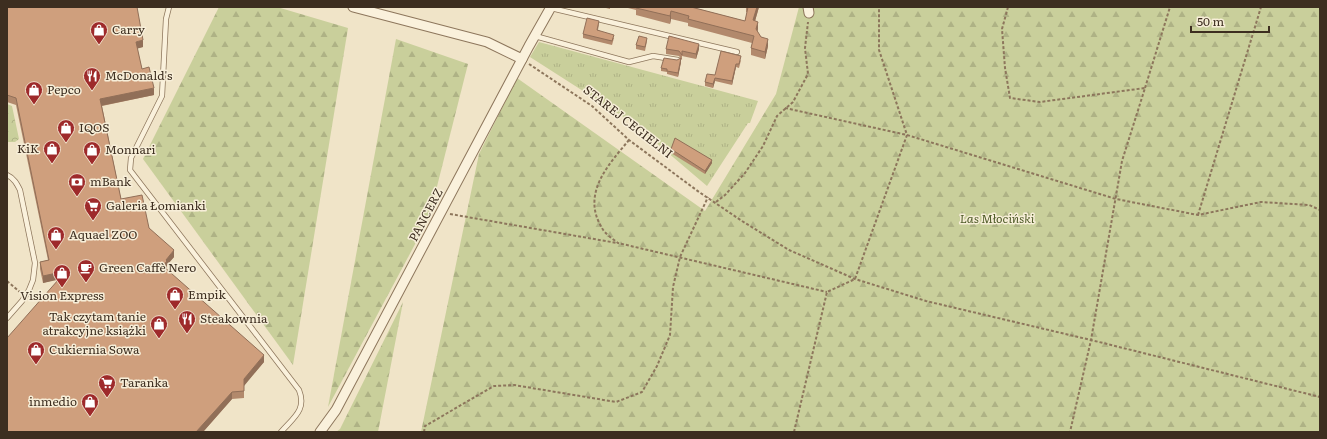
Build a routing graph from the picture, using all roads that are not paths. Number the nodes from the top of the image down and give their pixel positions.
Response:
1 (169, 7) edge
2 (353, 7) edge
3 (551, 7) edge
4 (535, 36) junction
5 (737, 52) dead end
6 (522, 59) junction
7 (678, 60) edge
8 (7, 175) edge
9 (7, 318) edge
10 (281, 432) edge
11 (320, 432) edge

1 - 10 lane
2 - 6 street
3 - 4 street, PANCERZ
3 - 5 lane
4 - 6 street, PANCERZ
4 - 7 lane
6 - 11 street, PANCERZ
8 - 9 lane

